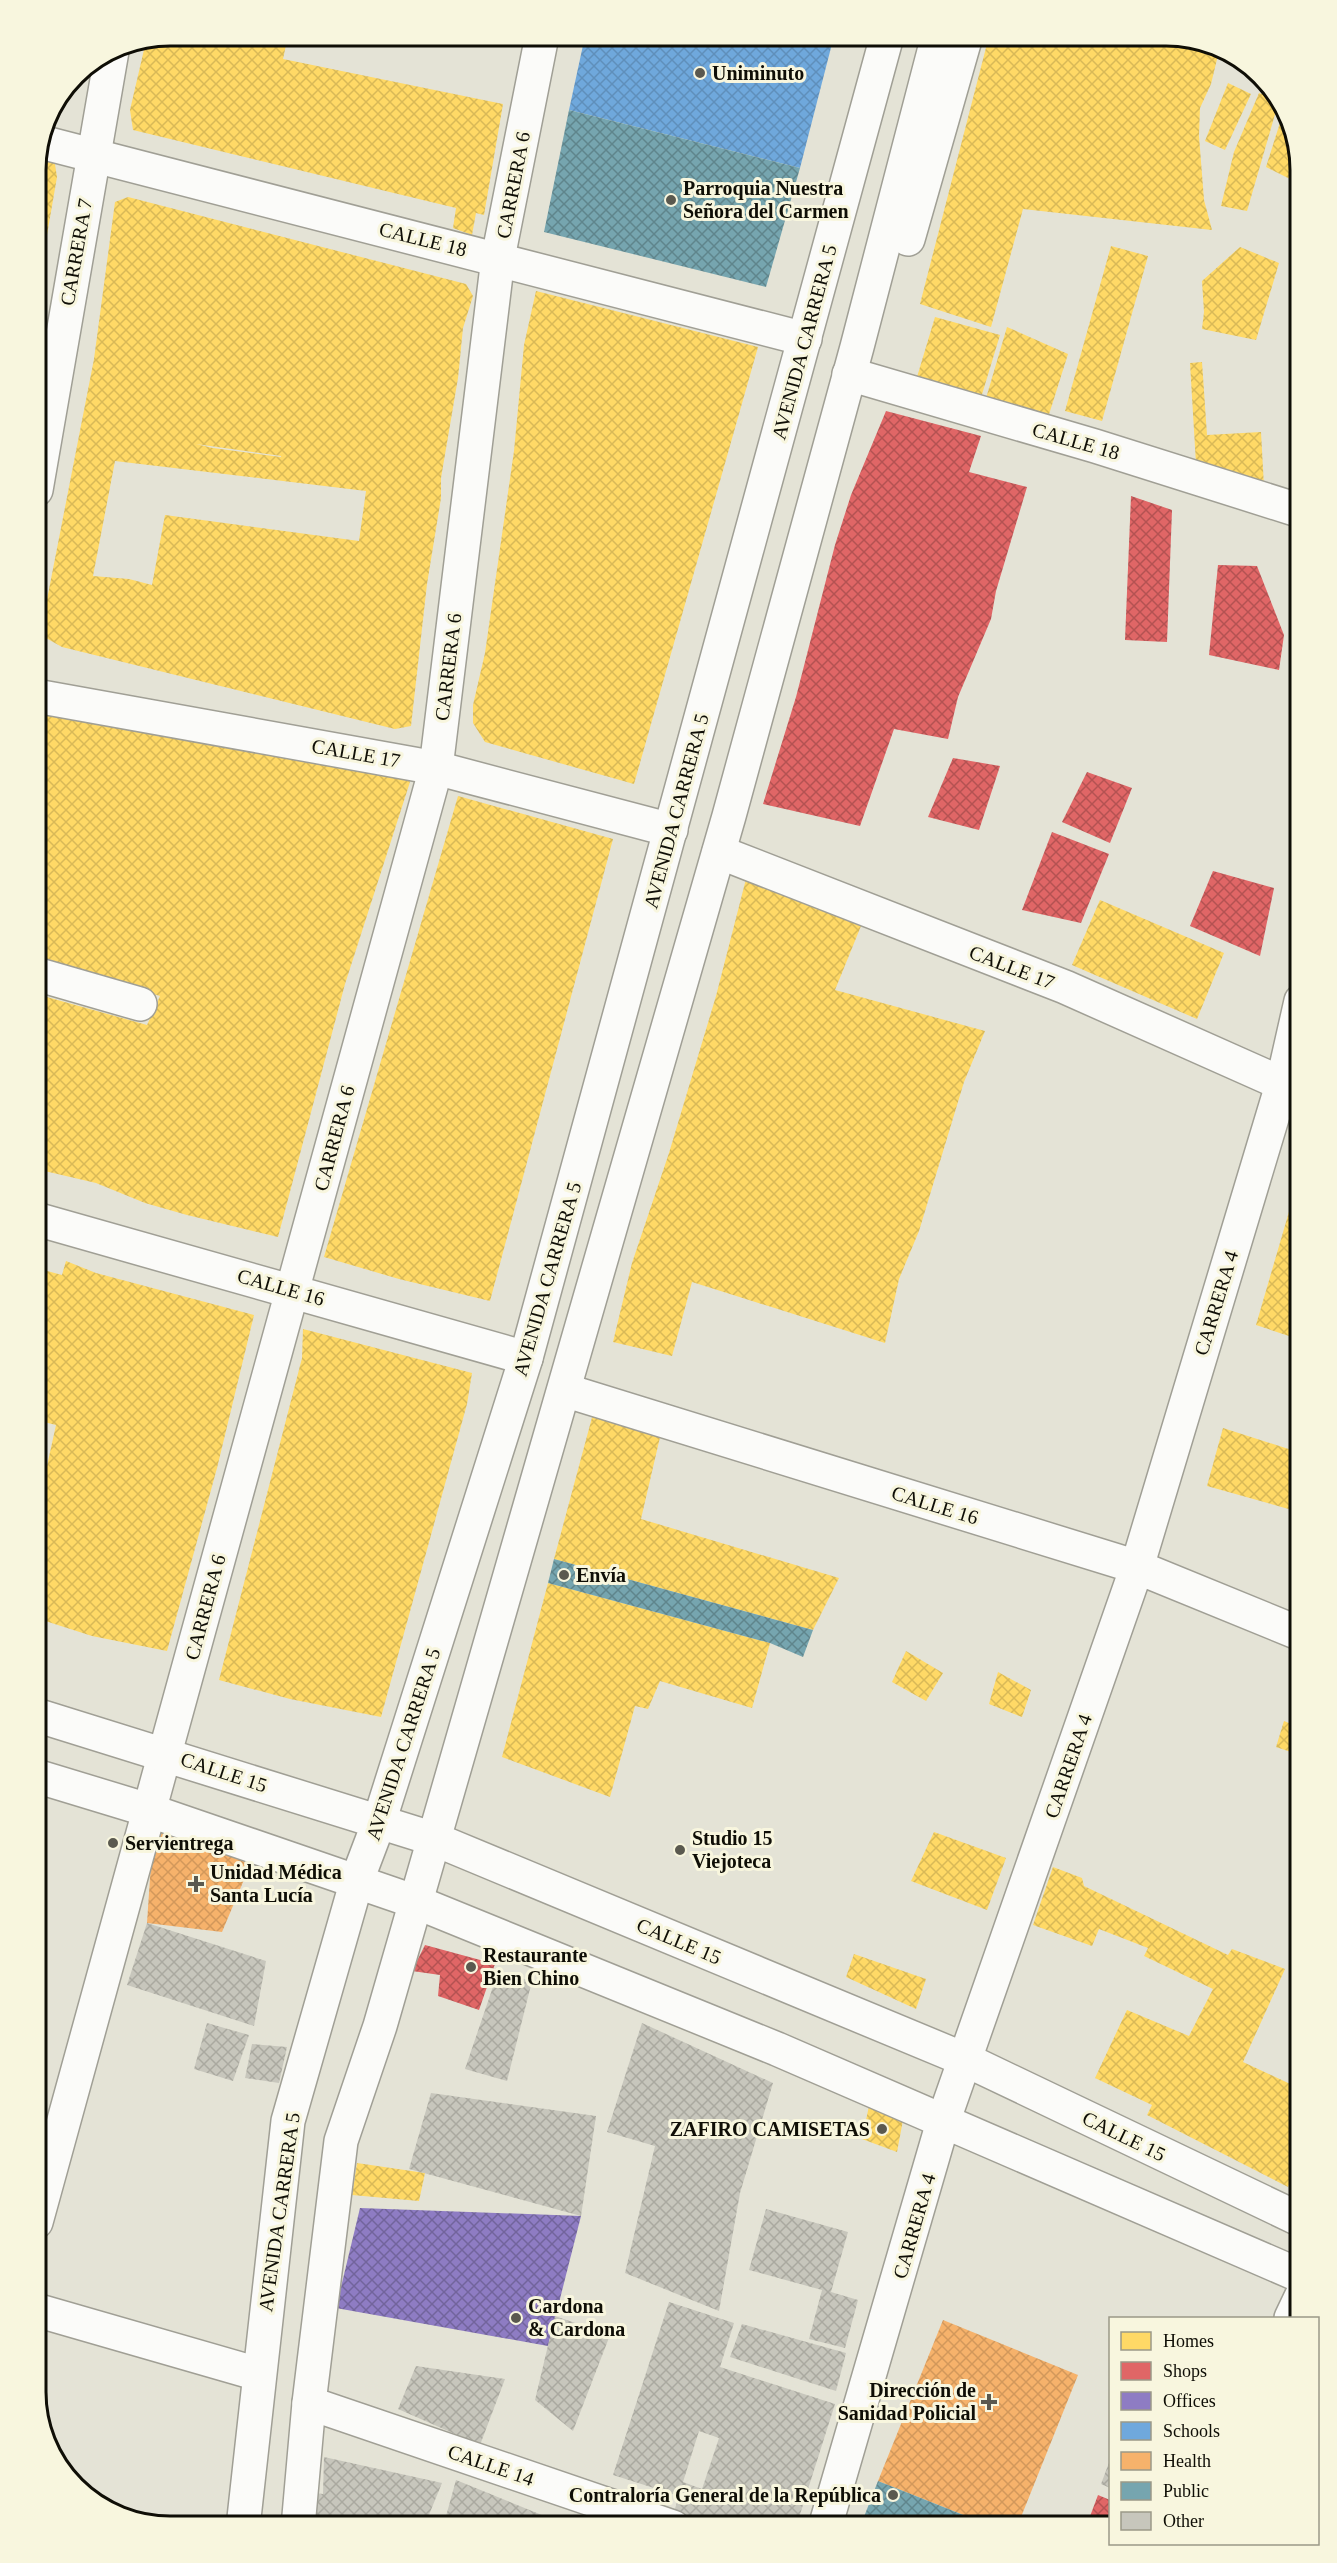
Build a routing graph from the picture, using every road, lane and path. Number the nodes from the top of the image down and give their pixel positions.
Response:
1 (540, 47) edge
2 (884, 47) edge
3 (935, 47) edge
4 (963, 47) edge
5 (110, 62) edge
6 (50, 144) edge
7 (93, 156) junction
8 (498, 258) junction
9 (805, 339) junction
10 (853, 361) junction
11 (47, 426) edge
12 (1291, 507) edge
13 (47, 698) edge
14 (436, 768) junction
15 (671, 830) junction
16 (719, 852) junction
17 (47, 977) edge
18 (140, 1004) dead end
19 (1291, 1088) edge
20 (47, 1223) edge
21 (293, 1290) junction
22 (526, 1358) junction
23 (564, 1390) junction
24 (1137, 1567) junction
25 (1291, 1630) edge
26 (46, 1718) edge
27 (165, 1753) junction
28 (46, 1779) edge
29 (148, 1810) junction
30 (379, 1822) junction
31 (434, 1839) junction
32 (357, 1880) junction
33 (416, 1902) junction
34 (966, 2060) junction
35 (943, 2122) junction
36 (46, 2185) edge
37 (1291, 2215) edge
38 (1291, 2272) edge
39 (46, 2313) edge
40 (258, 2374) junction
41 (309, 2403) junction
42 (244, 2516) edge
43 (299, 2516) edge
44 (641, 2516) edge
45 (828, 2516) edge

1 - 8 main road, CARRERA 6
2 - 9 main road, AVENIDA CARRERA 5
3 - 10 main road
4 - 10 main road
5 - 7 main road, CARRERA 7
6 - 7 main road, CALLE 18
7 - 8 main road, CALLE 18
7 - 11 main road, CARRERA 7
8 - 9 main road, CALLE 18
8 - 14 main road, CARRERA 6
9 - 15 main road, AVENIDA CARRERA 5
10 - 12 main road, CALLE 18
10 - 16 main road
13 - 14 main road, CALLE 17
14 - 15 main road, CALLE 17
14 - 21 main road, CARRERA 6
15 - 22 main road, AVENIDA CARRERA 5
16 - 19 main road, CALLE 17
16 - 23 main road
17 - 18 main road
19 - 24 main road, CARRERA 4
20 - 21 main road, CALLE 16
21 - 22 main road, CALLE 16
21 - 27 main road, CARRERA 6
22 - 30 main road, AVENIDA CARRERA 5
23 - 24 main road, CALLE 16
23 - 31 main road
24 - 25 main road, CALLE 16
24 - 34 main road, CARRERA 4
26 - 27 main road, CALLE 15
27 - 29 main road, CARRERA 6
27 - 30 main road, CALLE 15
28 - 29 main road
29 - 32 main road
29 - 36 main road, CARRERA 6
30 - 31 main road, CALLE 15
30 - 32 main road, AVENIDA CARRERA 5
31 - 33 main road
31 - 34 main road, CALLE 15
32 - 33 main road
32 - 40 main road, AVENIDA CARRERA 5
33 - 35 main road
33 - 41 main road
34 - 35 main road, CARRERA 4
34 - 37 main road, CALLE 15
35 - 38 main road
35 - 45 main road, CARRERA 4
39 - 40 main road
40 - 42 main road, AVENIDA CARRERA 5
41 - 43 main road
41 - 44 main road, CALLE 14

